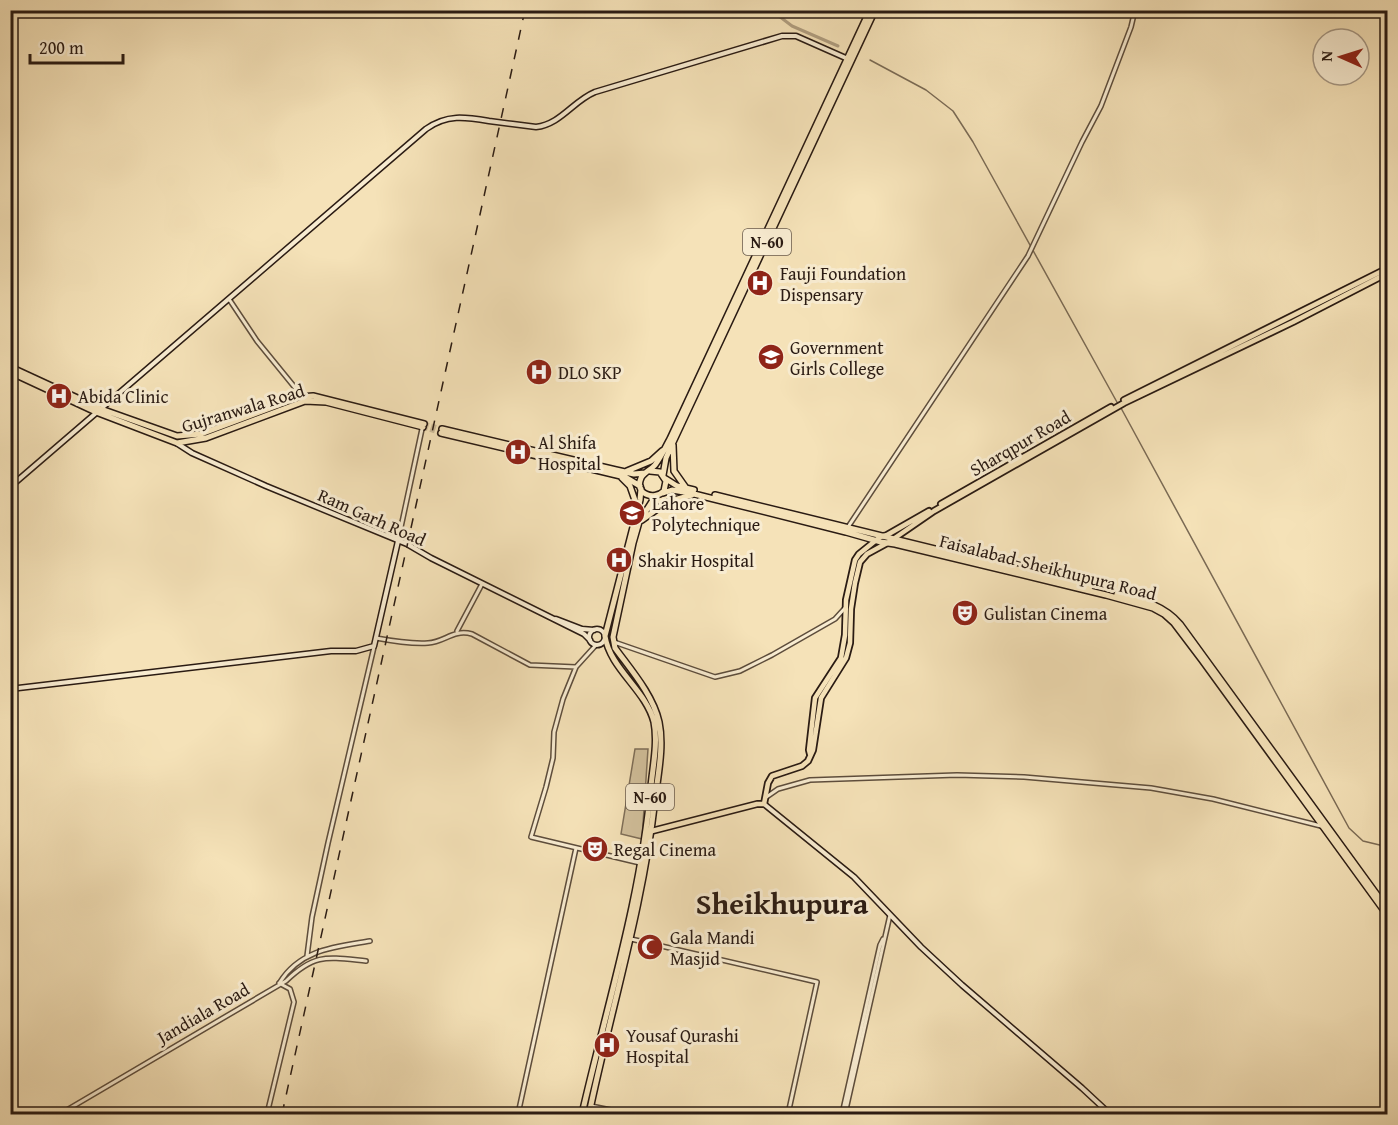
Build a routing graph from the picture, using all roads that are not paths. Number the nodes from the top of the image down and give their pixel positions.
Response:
1 (870, 10) edge
2 (875, 10) edge
3 (1135, 10) edge
4 (850, 59) junction
5 (1388, 271) edge
6 (229, 299) junction
7 (10, 367) edge
8 (10, 372) edge
9 (302, 397) junction
10 (1113, 408) junction
11 (99, 410) junction
12 (238, 423) junction
13 (423, 427) junction
14 (441, 430) tunnel mouth
15 (672, 440) junction
16 (177, 443) junction
17 (648, 472) junction
18 (623, 474) junction
19 (664, 477) junction
20 (10, 487) edge
21 (640, 488) junction
22 (686, 488) junction
23 (663, 493) junction
24 (696, 494) junction
25 (655, 497) junction
26 (638, 507) junction
27 (639, 522) junction
28 (848, 527) junction
29 (884, 536) junction
30 (398, 541) junction
31 (876, 541) junction
32 (890, 541) junction
33 (857, 561) junction
34 (482, 584) junction
35 (845, 608) junction
36 (555, 619) junction
37 (594, 630) junction
38 (456, 633) junction
39 (605, 636) junction
40 (376, 638) junction
41 (590, 640) junction
42 (612, 644) junction
43 (596, 645) junction
44 (374, 646) junction
45 (611, 652) junction
46 (618, 652) junction
47 (1204, 659) junction
48 (576, 667) junction
49 (10, 689) edge
50 (810, 754) junction
51 (654, 786) junction
52 (765, 801) junction
53 (1322, 826) junction
54 (652, 831) junction
55 (576, 848) junction
56 (642, 863) junction
57 (1388, 910) edge
58 (890, 915) junction
59 (1388, 916) edge
60 (631, 939) junction
61 (370, 941) dead end
62 (307, 956) junction
63 (366, 961) dead end
64 (279, 983) junction
65 (591, 1106) junction
66 (60, 1114) edge
67 (267, 1114) edge
68 (518, 1114) edge
69 (582, 1114) edge
70 (589, 1114) edge
71 (630, 1114) edge
72 (788, 1114) edge
73 (843, 1114) edge
74 (1110, 1114) edge

1 - 4 highway, N-60
2 - 4 highway, N-60
3 - 28 street
4 - 6 main road
4 - 15 highway, N-60
5 - 10 main road, Sharqpur Road
6 - 9 street
6 - 11 main road
7 - 11 highway, Gujranwala Road
8 - 11 highway, Gujranwala Road
9 - 12 highway, Gujranwala Road
9 - 13 highway, Gujranwala Road
10 - 29 main road, Sharqpur Road
10 - 32 main road, Sharqpur Road
11 - 12 highway, Gujranwala Road
11 - 16 highway, Gujranwala Road
11 - 20 main road
12 - 13 highway, Gujranwala Road
12 - 16 highway, Gujranwala Road
13 - 30 street
14 - 18 highway
15 - 17 highway, N-60
15 - 18 highway
15 - 19 highway, N-60
15 - 22 highway
16 - 30 main road, Ram Garh Road
17 - 18 highway
17 - 19 highway
17 - 21 highway
18 - 21 highway
18 - 26 highway
19 - 22 highway, Faisalabad-Sheikhupura Road
19 - 23 highway
21 - 25 highway
21 - 26 highway
22 - 28 highway, Faisalabad-Sheikhupura Road
23 - 24 highway, Faisalabad-Sheikhupura Road
23 - 25 highway
24 - 27 highway
24 - 31 highway, Faisalabad-Sheikhupura Road
25 - 27 highway
26 - 39 highway
27 - 42 highway
28 - 29 highway, Faisalabad-Sheikhupura Road
29 - 31 main road, Sharqpur Road
29 - 32 highway, Faisalabad-Sheikhupura Road
30 - 34 main road, Ram Garh Road
30 - 40 main road
31 - 32 highway, Faisalabad-Sheikhupura Road
31 - 33 main road, Sharqpur Road
32 - 33 main road, Sharqpur Road
32 - 47 highway, Faisalabad-Sheikhupura Road
33 - 35 main road
33 - 50 main road
34 - 36 main road, Ram Garh Road
34 - 38 street
35 - 42 street
35 - 50 main road
36 - 37 main road, Ram Garh Road
36 - 41 main road, Ram Garh Road
37 - 39 main road
37 - 41 main road
38 - 40 street
38 - 48 street
39 - 42 highway, N-60
39 - 43 main road
40 - 44 main road
41 - 43 main road
42 - 45 highway, N-60
42 - 46 highway, N-60
43 - 48 street
44 - 49 main road
44 - 62 street
45 - 46 highway
45 - 51 highway, N-60
46 - 51 highway, N-60
47 - 53 highway, Faisalabad-Sheikhupura Road
47 - 57 highway, Faisalabad-Sheikhupura Road
48 - 55 street
50 - 52 main road
51 - 54 highway, N-60
51 - 56 highway, N-60
52 - 53 street
52 - 54 main road
52 - 58 main road
53 - 59 highway, Faisalabad-Sheikhupura Road
54 - 60 highway, N-60
55 - 56 street
55 - 68 street
56 - 69 highway, N-60
58 - 73 street
58 - 74 main road
60 - 65 highway, N-60
60 - 72 street
61 - 62 street
62 - 64 street
63 - 64 street, Jandiala Road
64 - 66 street, Jandiala Road
64 - 67 street
65 - 70 highway, N-60
65 - 71 street

